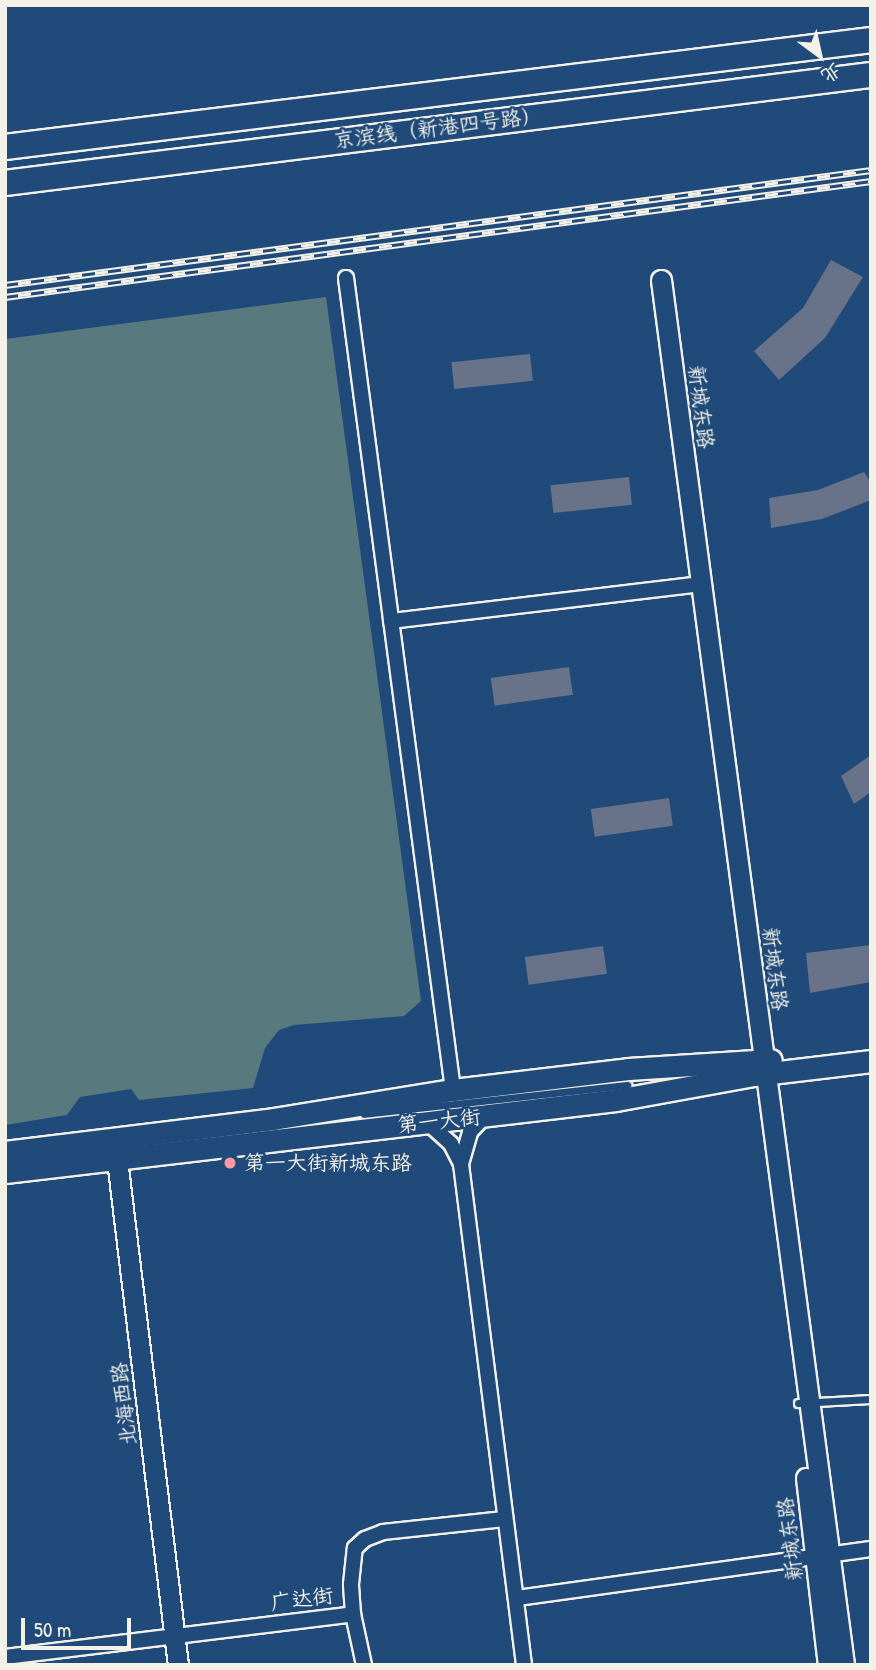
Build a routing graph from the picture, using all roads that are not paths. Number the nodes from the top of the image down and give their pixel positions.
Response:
1 (871, 40) edge
2 (871, 75) edge
3 (5, 147) edge
4 (5, 183) edge
5 (346, 278) dead end
6 (655, 282) dead end
7 (695, 584) junction
8 (391, 621) junction
9 (871, 1048) edge
10 (871, 1061) edge
11 (759, 1068) junction
12 (628, 1086) dead end
13 (453, 1090) junction
14 (485, 1116) junction
15 (273, 1119) junction
16 (428, 1123) junction
17 (116, 1148) junction
18 (5, 1152) edge
19 (461, 1164) junction
20 (5, 1172) edge
21 (871, 1399) edge
22 (803, 1403) junction
23 (504, 1519) junction
24 (871, 1549) edge
25 (822, 1556) junction
26 (517, 1598) junction
27 (353, 1614) junction
28 (174, 1635) junction
29 (5, 1657) edge
30 (178, 1665) edge
31 (364, 1665) edge
32 (524, 1665) edge
33 (828, 1665) edge
34 (844, 1665) edge

1 - 3 highway, 京滨线（新港四号路）
2 - 4 highway, 京滨线（新港四号路）
5 - 8 street
6 - 7 street, 新城东路
7 - 8 street
7 - 11 street, 新城东路
8 - 13 street
9 - 11 main road, 第一大街
10 - 11 main road, 第一大街
11 - 13 main road, 第一大街
11 - 14 main road, 第一大街
11 - 22 street, 新城东路
12 - 15 lane
13 - 15 main road, 第一大街
14 - 16 main road, 第一大街
14 - 19 street
15 - 17 main road, 第一大街
16 - 17 main road, 第一大街
16 - 19 street
17 - 18 main road, 第一大街
17 - 20 main road, 第一大街
17 - 28 street, 北海西路
19 - 23 street
21 - 22 lane
22 - 25 street, 新城东路
23 - 26 street
23 - 27 street
24 - 25 street
25 - 26 street
25 - 33 street, 新城东路
25 - 34 street, 新城东路
26 - 32 street
27 - 28 street, 广达街
27 - 31 street
28 - 29 street, 广达街
28 - 30 street, 北海西路

